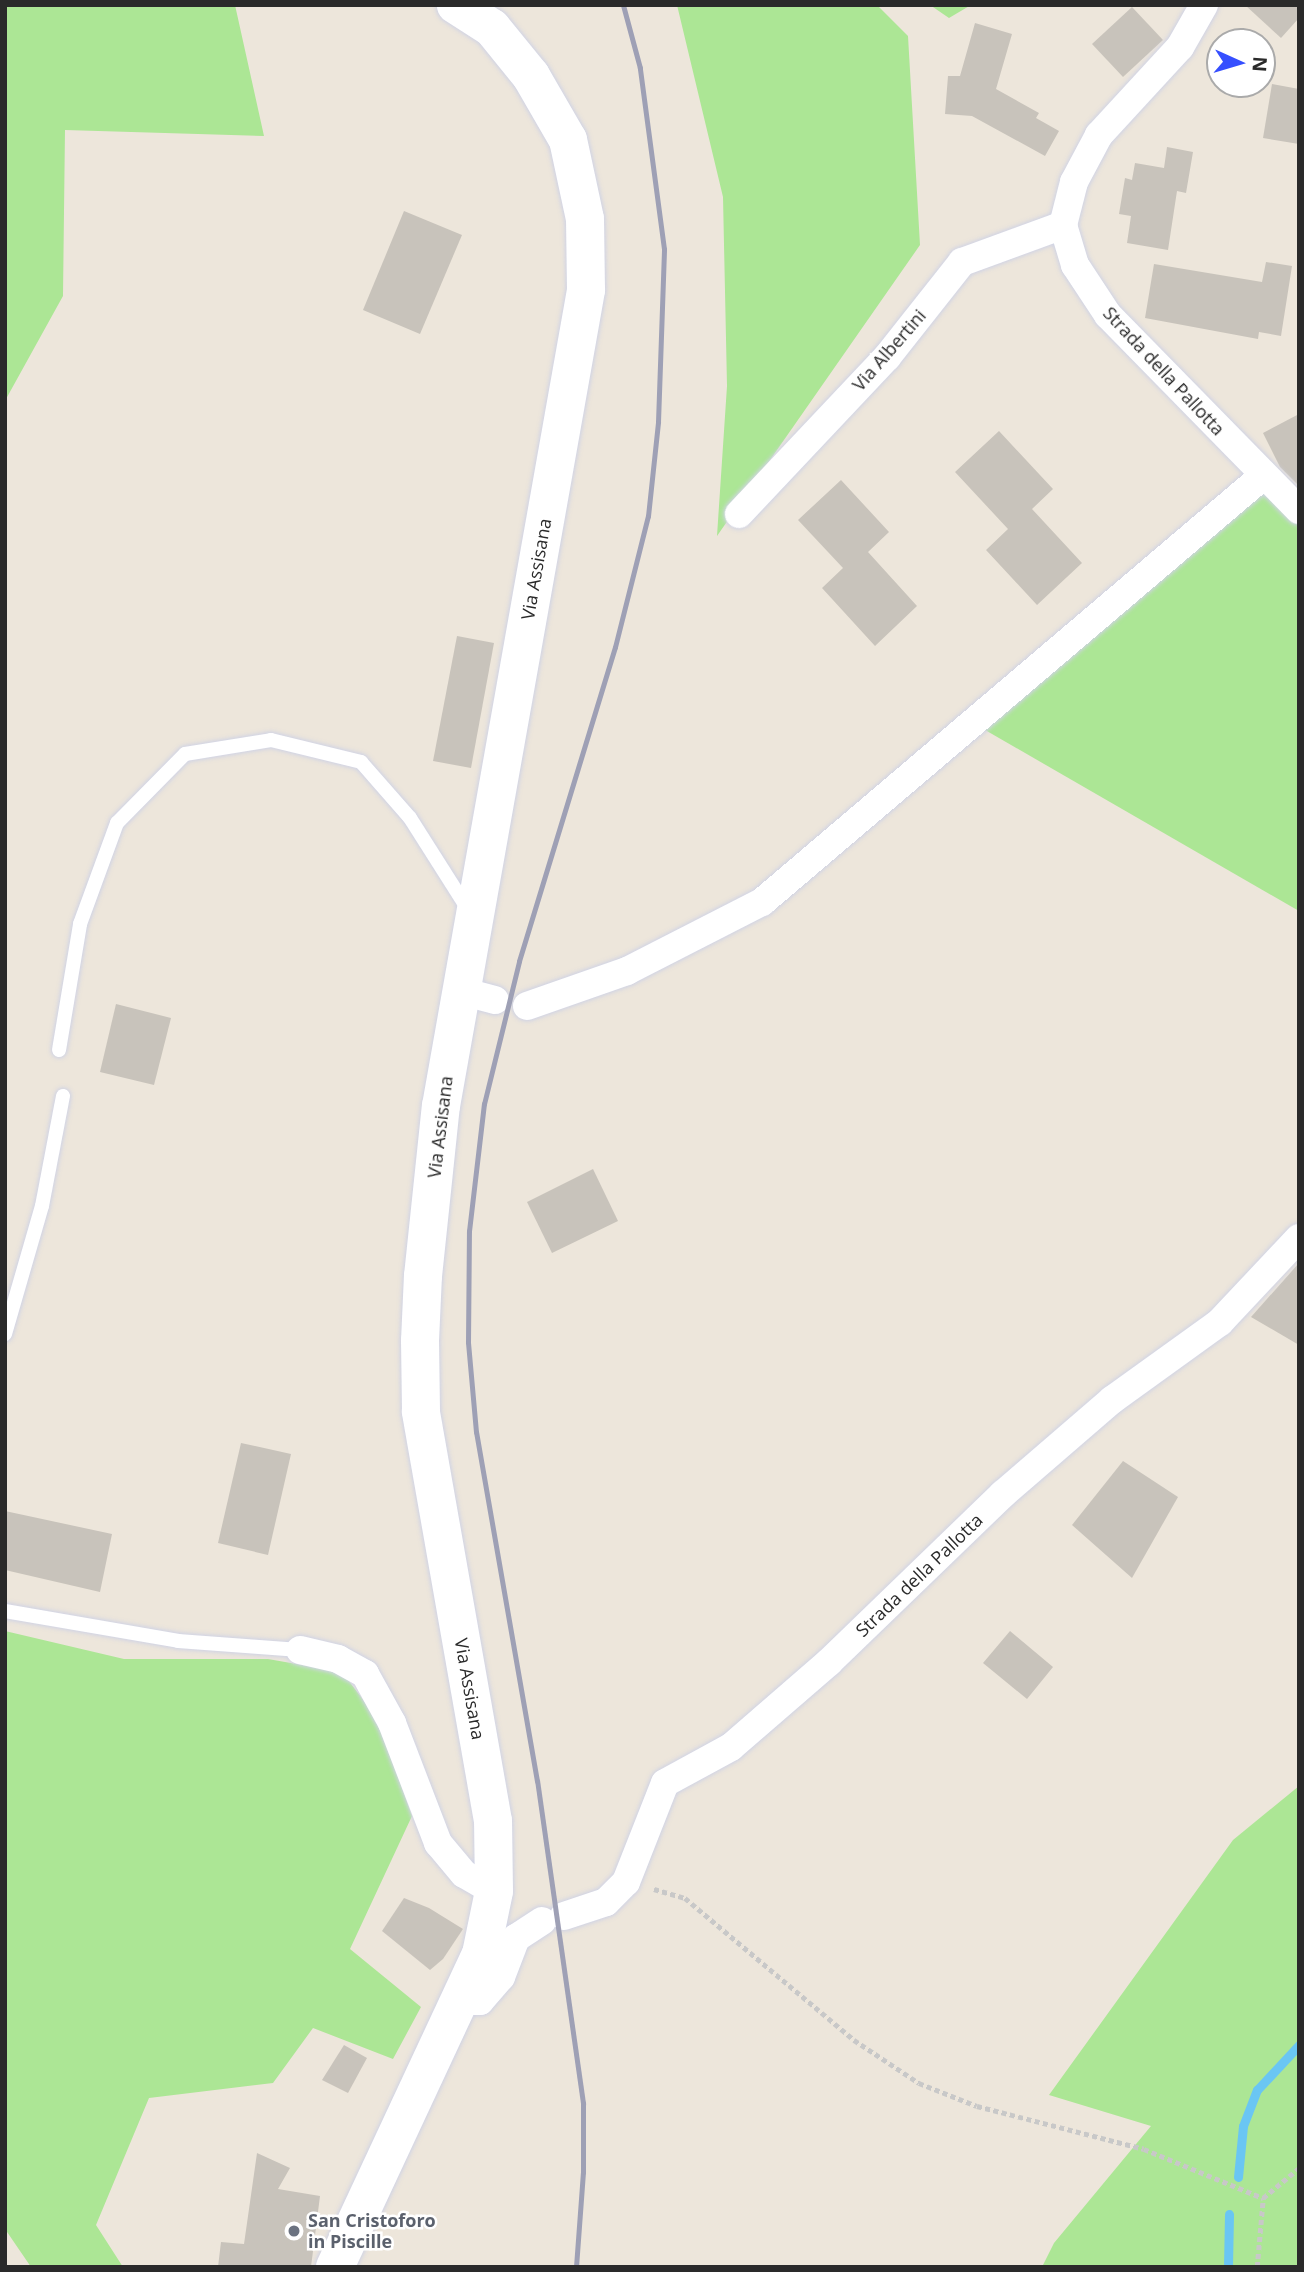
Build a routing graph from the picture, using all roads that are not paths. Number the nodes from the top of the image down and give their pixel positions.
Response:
1 (456, 5) edge
2 (1204, 5) edge
3 (1063, 225) junction
4 (1264, 475) junction
5 (1299, 510) edge
6 (739, 514) dead end
7 (474, 918) junction
8 (527, 1006) dead end
9 (59, 1050) dead end
10 (63, 1096) dead end
11 (1299, 1238) edge
12 (5, 1334) edge
13 (5, 1611) edge
14 (300, 1650) joint
15 (494, 1891) junction
16 (461, 2001) junction
17 (335, 2267) edge

1 - 7 main road, Via Assisana
2 - 3 street, Strada della Pallotta
3 - 4 street, Strada della Pallotta
3 - 6 street, Via Albertini
4 - 5 street, Strada della Pallotta
4 - 8 street
7 - 9 lane
7 - 15 main road, Via Assisana
10 - 12 lane
11 - 16 street, Strada della Pallotta
13 - 14 lane
14 - 15 street
15 - 16 main road, Via Assisana
16 - 17 main road, Via Assisana

